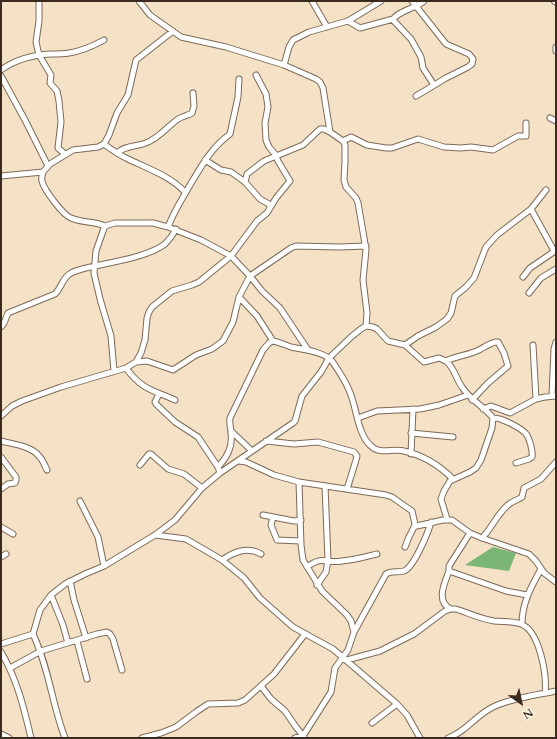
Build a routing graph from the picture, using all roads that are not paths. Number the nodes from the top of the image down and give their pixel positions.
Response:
1 (40, 1) edge
2 (139, 1) edge
3 (312, 1) edge
4 (381, 1) edge
5 (412, 1) edge
6 (424, 1) edge
7 (416, 7) junction
8 (393, 19) junction
9 (348, 21) junction
10 (327, 27) junction
11 (173, 31) junction
12 (104, 40) dead end
13 (556, 47) edge
14 (556, 51) edge
15 (39, 55) junction
16 (284, 65) junction
17 (1, 70) edge
18 (1, 76) edge
19 (256, 76) dead end
20 (239, 79) dead end
21 (434, 85) junction
22 (194, 93) dead end
23 (416, 96) dead end
24 (550, 118) dead end
25 (556, 121) edge
26 (526, 123) dead end
27 (330, 132) junction
28 (343, 141) junction
29 (104, 144) junction
30 (117, 153) junction
31 (65, 154) junction
32 (275, 156) junction
33 (205, 160) junction
34 (48, 166) junction
35 (43, 172) junction
36 (1, 176) edge
37 (245, 182) junction
38 (546, 190) dead end
39 (186, 192) junction
40 (270, 207) junction
41 (531, 209) junction
42 (105, 226) junction
43 (168, 227) junction
44 (176, 229) junction
45 (366, 246) junction
46 (556, 251) edge
47 (231, 256) junction
48 (95, 266) junction
49 (556, 270) edge
50 (250, 276) junction
51 (523, 276) dead end
52 (529, 293) dead end
53 (239, 297) junction
54 (366, 326) junction
55 (1, 327) edge
56 (273, 341) junction
57 (556, 342) edge
58 (405, 345) junction
59 (533, 345) dead end
60 (308, 350) junction
61 (329, 358) junction
62 (446, 361) junction
63 (136, 362) junction
64 (126, 368) junction
65 (114, 371) junction
66 (159, 394) junction
67 (554, 396) edge
68 (470, 398) junction
69 (536, 399) junction
70 (175, 400) dead end
71 (413, 409) junction
72 (484, 409) junction
73 (1, 416) edge
74 (358, 418) junction
75 (493, 418) junction
76 (231, 431) junction
77 (411, 433) junction
78 (453, 437) dead end
79 (1, 441) edge
80 (266, 442) junction
81 (252, 451) junction
82 (411, 454) junction
83 (1, 457) edge
84 (239, 460) junction
85 (556, 462) edge
86 (516, 463) dead end
87 (140, 465) dead end
88 (47, 470) dead end
89 (219, 470) junction
90 (453, 479) junction
91 (299, 482) junction
92 (325, 486) junction
93 (202, 488) junction
94 (1, 489) edge
95 (348, 489) junction
96 (80, 501) dead end
97 (263, 515) dead end
98 (273, 517) junction
99 (300, 520) junction
100 (447, 520) junction
101 (431, 522) junction
102 (415, 525) junction
103 (1, 527) edge
104 (470, 533) junction
105 (13, 534) dead end
106 (155, 535) junction
107 (482, 538) junction
108 (301, 541) junction
109 (405, 547) dead end
110 (261, 554) dead end
111 (377, 554) dead end
112 (222, 560) junction
113 (328, 560) junction
114 (104, 566) junction
115 (307, 567) junction
116 (541, 569) junction
117 (449, 571) junction
118 (70, 582) junction
119 (556, 582) edge
120 (318, 585) junction
121 (51, 595) junction
122 (527, 596) junction
123 (452, 609) junction
124 (522, 624) junction
125 (354, 632) junction
126 (33, 634) junction
127 (305, 634) junction
128 (86, 638) junction
129 (77, 641) junction
130 (68, 643) junction
131 (1, 644) edge
132 (41, 651) junction
133 (1, 652) edge
134 (346, 659) junction
135 (10, 668) junction
136 (122, 670) dead end
137 (87, 679) dead end
138 (261, 686) junction
139 (556, 691) edge
140 (545, 693) junction
141 (397, 704) junction
142 (372, 724) dead end
143 (1, 734) edge
144 (304, 737) edge
145 (9, 738) edge
146 (31, 738) edge
147 (65, 738) edge
148 (142, 738) edge
149 (295, 738) edge
150 (420, 738) edge
151 (448, 738) edge

1 - 15 street
2 - 11 street
3 - 10 street
4 - 9 street
5 - 7 street
6 - 7 street
7 - 8 street
7 - 21 street
8 - 9 street
8 - 21 street
9 - 10 street
10 - 16 street
11 - 16 street
11 - 29 street
12 - 15 street
13 - 14 street
15 - 17 street
15 - 31 street
16 - 27 street
18 - 34 street
19 - 32 street
20 - 33 street
21 - 23 street
22 - 30 street
24 - 25 street
26 - 28 street
27 - 28 street
27 - 32 street
28 - 45 street
29 - 30 street
29 - 31 street
30 - 39 street
31 - 34 street
32 - 37 street
32 - 40 street
33 - 37 street
33 - 39 street
34 - 35 street
35 - 36 street
35 - 42 street
37 - 40 street
38 - 41 street
39 - 43 street
40 - 47 street
41 - 46 street
41 - 58 street
42 - 43 street
42 - 48 street
43 - 44 street
44 - 47 street
44 - 48 street
45 - 50 street
45 - 54 street
46 - 51 street
47 - 50 street
47 - 63 street
48 - 55 street
48 - 65 street
49 - 52 street
50 - 53 street
50 - 60 street
53 - 56 street
53 - 63 street
54 - 58 street
54 - 61 street
56 - 60 street
56 - 76 street
57 - 67 street
58 - 62 street
59 - 69 street
60 - 61 street
61 - 74 street
61 - 80 street
62 - 68 street
62 - 68 street
63 - 64 street
64 - 65 street
64 - 66 street
65 - 73 street
66 - 70 street
66 - 89 street
67 - 69 street
68 - 71 street
68 - 72 street
69 - 72 street
71 - 74 street
71 - 77 street
72 - 75 street
74 - 82 street
75 - 86 street
75 - 90 street
76 - 81 street
76 - 89 street
77 - 78 street
77 - 82 street
79 - 88 street
80 - 81 street
80 - 95 street
81 - 84 street
82 - 90 street
83 - 94 street
84 - 89 street
84 - 91 street
85 - 107 street
87 - 93 street
89 - 93 street
90 - 100 street
91 - 92 street
91 - 99 street
92 - 95 street
92 - 113 street
93 - 106 street
95 - 102 street
96 - 114 street
97 - 98 street
98 - 99 street
98 - 108 street
99 - 108 street
100 - 101 street
100 - 104 street
101 - 102 street
101 - 125 street
102 - 109 street
103 - 105 street
104 - 107 street
104 - 117 street
106 - 112 street
106 - 114 street
107 - 116 street
108 - 115 street
110 - 112 street
111 - 113 street
112 - 127 street
113 - 115 street
113 - 120 street
114 - 118 street
115 - 120 street
116 - 119 street
116 - 122 street
117 - 122 street
117 - 123 street
118 - 121 street
118 - 128 street
120 - 125 street
121 - 126 street
121 - 130 street
122 - 124 street
123 - 124 street
123 - 134 street
124 - 140 street
125 - 134 street
126 - 131 street
126 - 132 street
127 - 134 street
127 - 138 street
128 - 129 street
128 - 136 street
129 - 130 street
129 - 137 street
130 - 132 street
132 - 135 street
132 - 147 street
133 - 135 street
134 - 141 street
134 - 144 street
135 - 146 street
138 - 144 street
138 - 148 street
139 - 140 street
140 - 151 street
141 - 142 street
141 - 150 street
143 - 145 street
144 - 149 street

